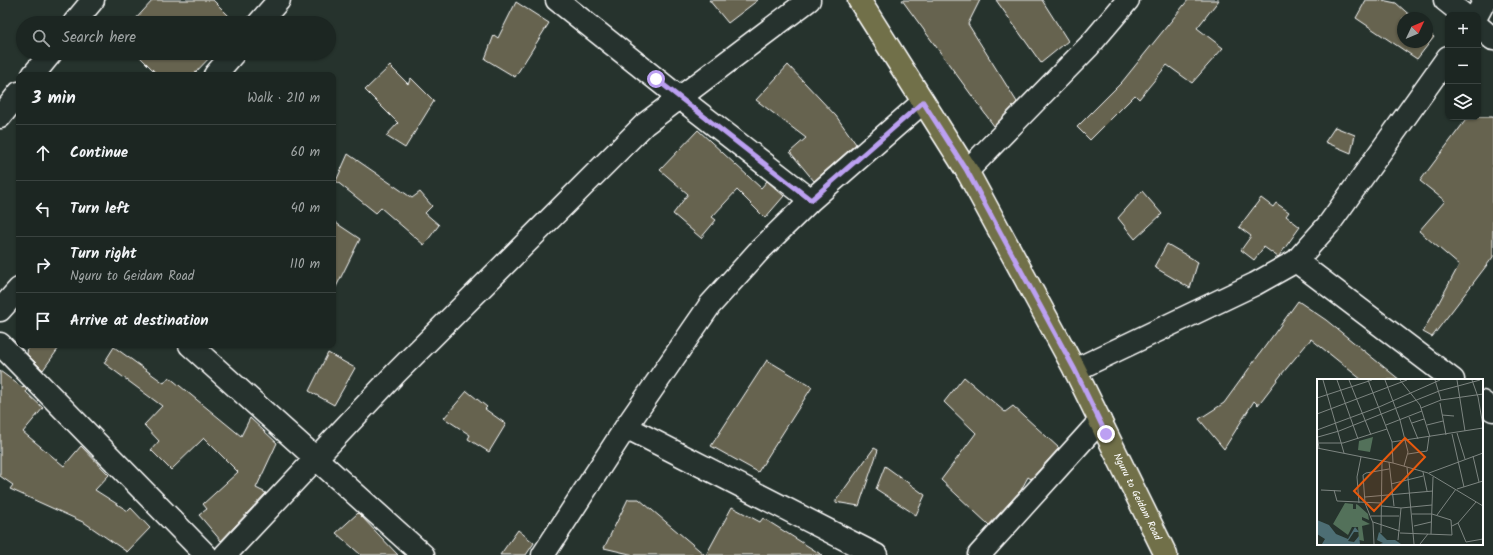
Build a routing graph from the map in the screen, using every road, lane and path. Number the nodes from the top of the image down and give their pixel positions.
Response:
1 (93, 0) edge
2 (279, 0) edge
3 (557, 0) edge
4 (809, 0) edge
5 (860, 0) edge
6 (1128, 0) edge
7 (1445, 0) edge
8 (1485, 0) edge
9 (1460, 12) edge
10 (1479, 12) edge
11 (80, 16) edge
12 (266, 16) edge
13 (1481, 29) edge
14 (1493, 39) edge
15 (45, 60) edge
16 (228, 60) edge
17 (1445, 61) edge
18 (35, 72) edge
19 (218, 72) edge
20 (16, 97) edge
21 (680, 98) junction
22 (923, 102) junction
23 (0, 117) edge
24 (967, 171) junction
25 (811, 200) junction
26 (1296, 261) junction
27 (16, 292) edge
28 (0, 310) edge
29 (0, 344) edge
30 (193, 348) edge
31 (1075, 370) junction
32 (1452, 379) edge
33 (1483, 403) edge
34 (1493, 410) edge
35 (1100, 421) junction
36 (626, 427) junction
37 (316, 459) junction
38 (206, 555) edge
39 (225, 555) edge
40 (423, 555) edge
41 (543, 555) edge
42 (876, 555) edge
43 (979, 555) edge
44 (1166, 555) edge

1 - 11 street
2 - 12 street
3 - 21 street
4 - 21 street
5 - 22 main road, Nguru to Geidam Road
6 - 24 street
7 - 9 street
8 - 10 street
13 - 14 street
15 - 18 street
16 - 19 street
17 - 26 street
20 - 23 street
21 - 25 street
21 - 37 street
22 - 24 main road, Nguru to Geidam Road
22 - 25 street
24 - 31 main road, Nguru to Geidam Road
25 - 36 street
26 - 31 street
26 - 32 street
27 - 28 street
29 - 38 street
30 - 37 street
31 - 35 main road, Nguru to Geidam Road
33 - 34 street
35 - 43 street
35 - 44 main road, Nguru to Geidam Road
36 - 41 street
36 - 42 street
37 - 39 street
37 - 40 street

